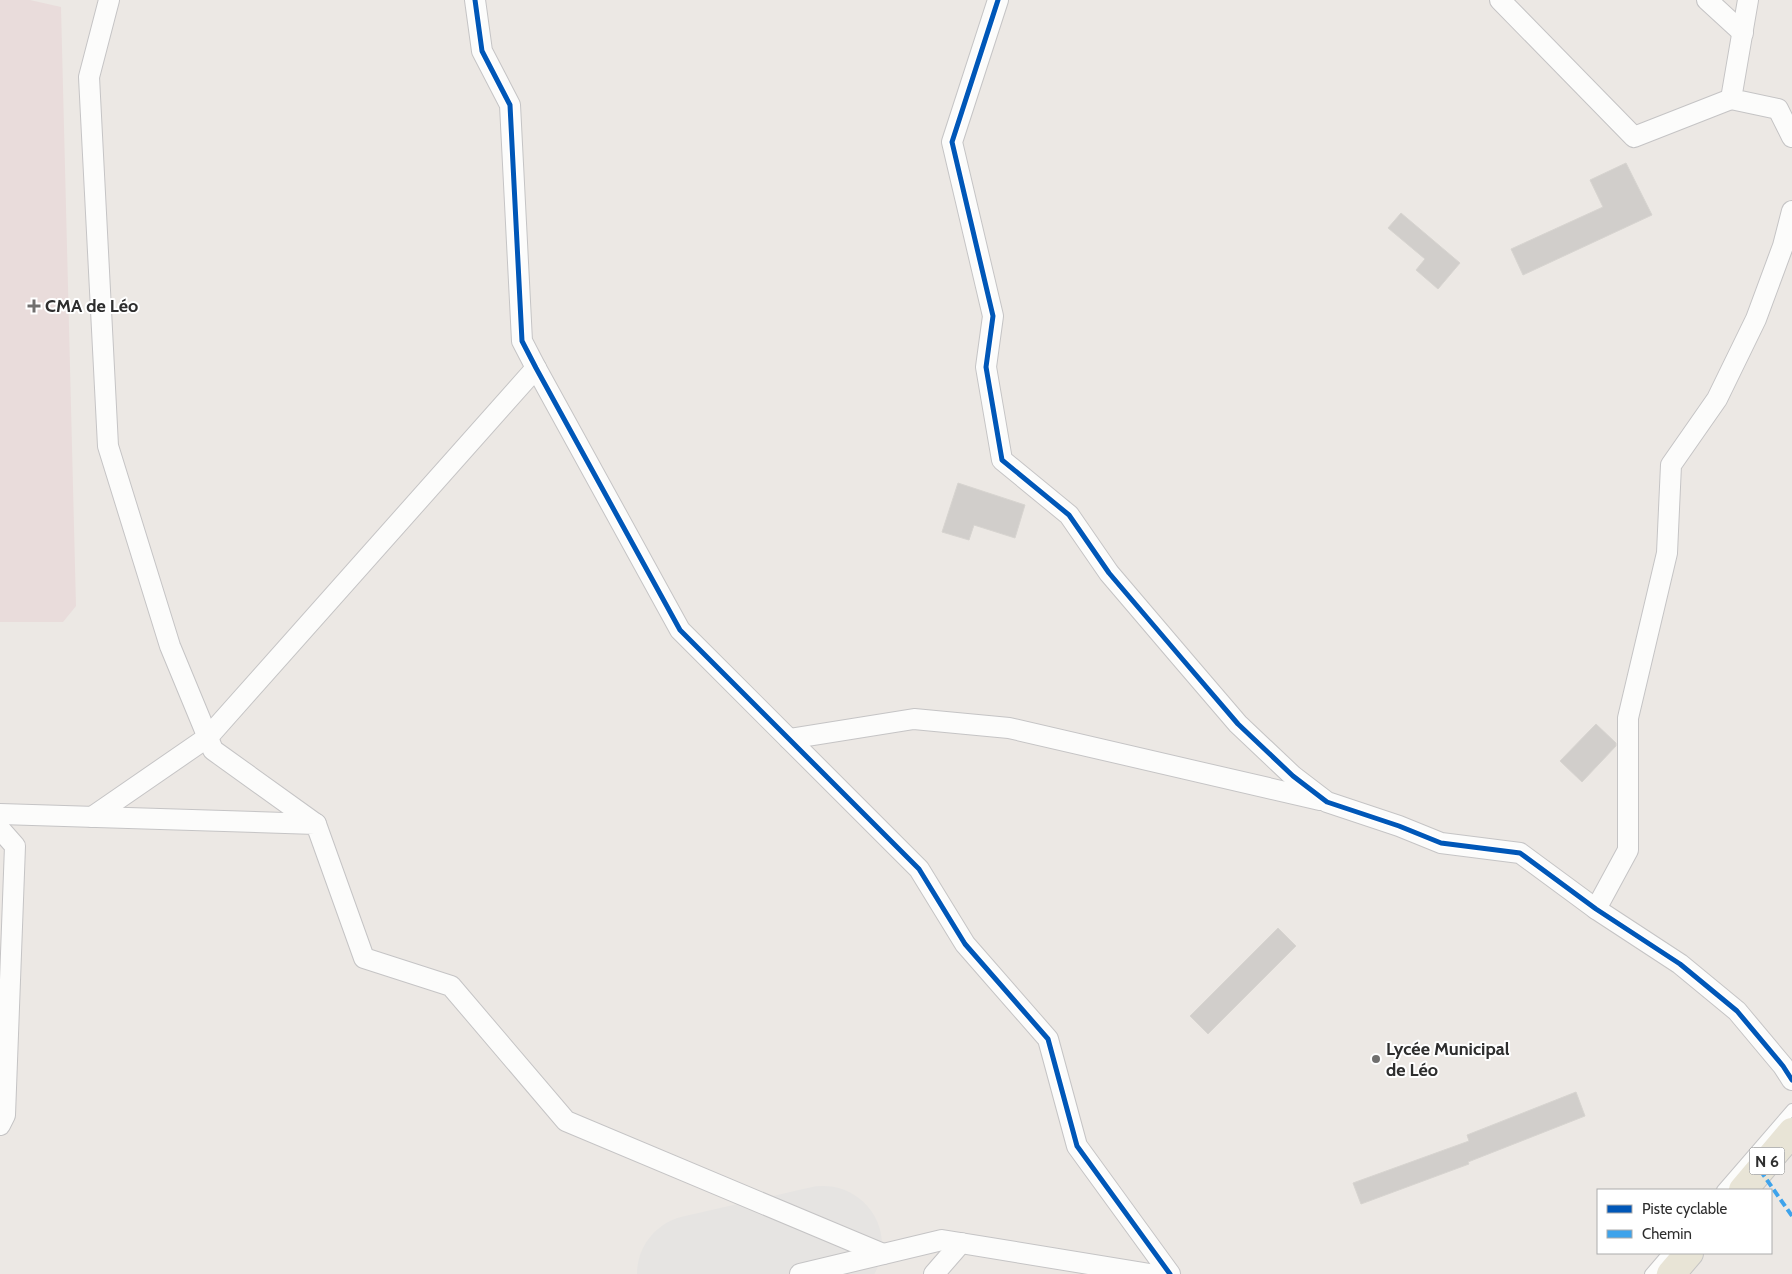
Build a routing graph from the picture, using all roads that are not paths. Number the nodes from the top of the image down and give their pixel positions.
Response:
1 (108, 0) edge
2 (475, 0) edge
3 (998, 0) edge
4 (1500, 0) edge
5 (1707, 0) edge
6 (1748, 0) edge
7 (1743, 33) junction
8 (1732, 99) junction
9 (1792, 137) edge
10 (1792, 211) edge
11 (1787, 250) edge
12 (536, 368) junction
13 (208, 737) junction
14 (789, 739) junction
15 (1327, 802) junction
16 (0, 814) edge
17 (92, 817) junction
18 (316, 824) junction
19 (0, 829) edge
20 (1596, 909) junction
21 (4, 1002) edge
22 (1792, 1080) edge
23 (1792, 1109) edge
24 (0, 1124) edge
25 (1792, 1132) edge
26 (1723, 1189) edge
27 (1743, 1189) edge
28 (961, 1243) junction
29 (883, 1254) junction
30 (1667, 1254) edge
31 (1688, 1254) edge
32 (800, 1274) edge
33 (934, 1274) edge
34 (1150, 1274) edge
35 (1170, 1274) edge
36 (1650, 1274) edge
37 (1671, 1274) edge

1 - 13 street
2 - 12 street
3 - 15 street
4 - 8 street
5 - 7 street
6 - 7 street
7 - 8 street
8 - 9 street
10 - 11 street
11 - 20 street
12 - 13 street
12 - 14 street
13 - 17 street
13 - 18 street
14 - 15 street
14 - 35 street
15 - 20 street
16 - 17 street
17 - 18 street
18 - 29 street
19 - 21 street
20 - 22 street
21 - 24 street
23 - 26 lane
25 - 27 main road, N 6
28 - 29 street
28 - 33 street
28 - 34 street
29 - 32 street
30 - 36 lane
31 - 37 main road

